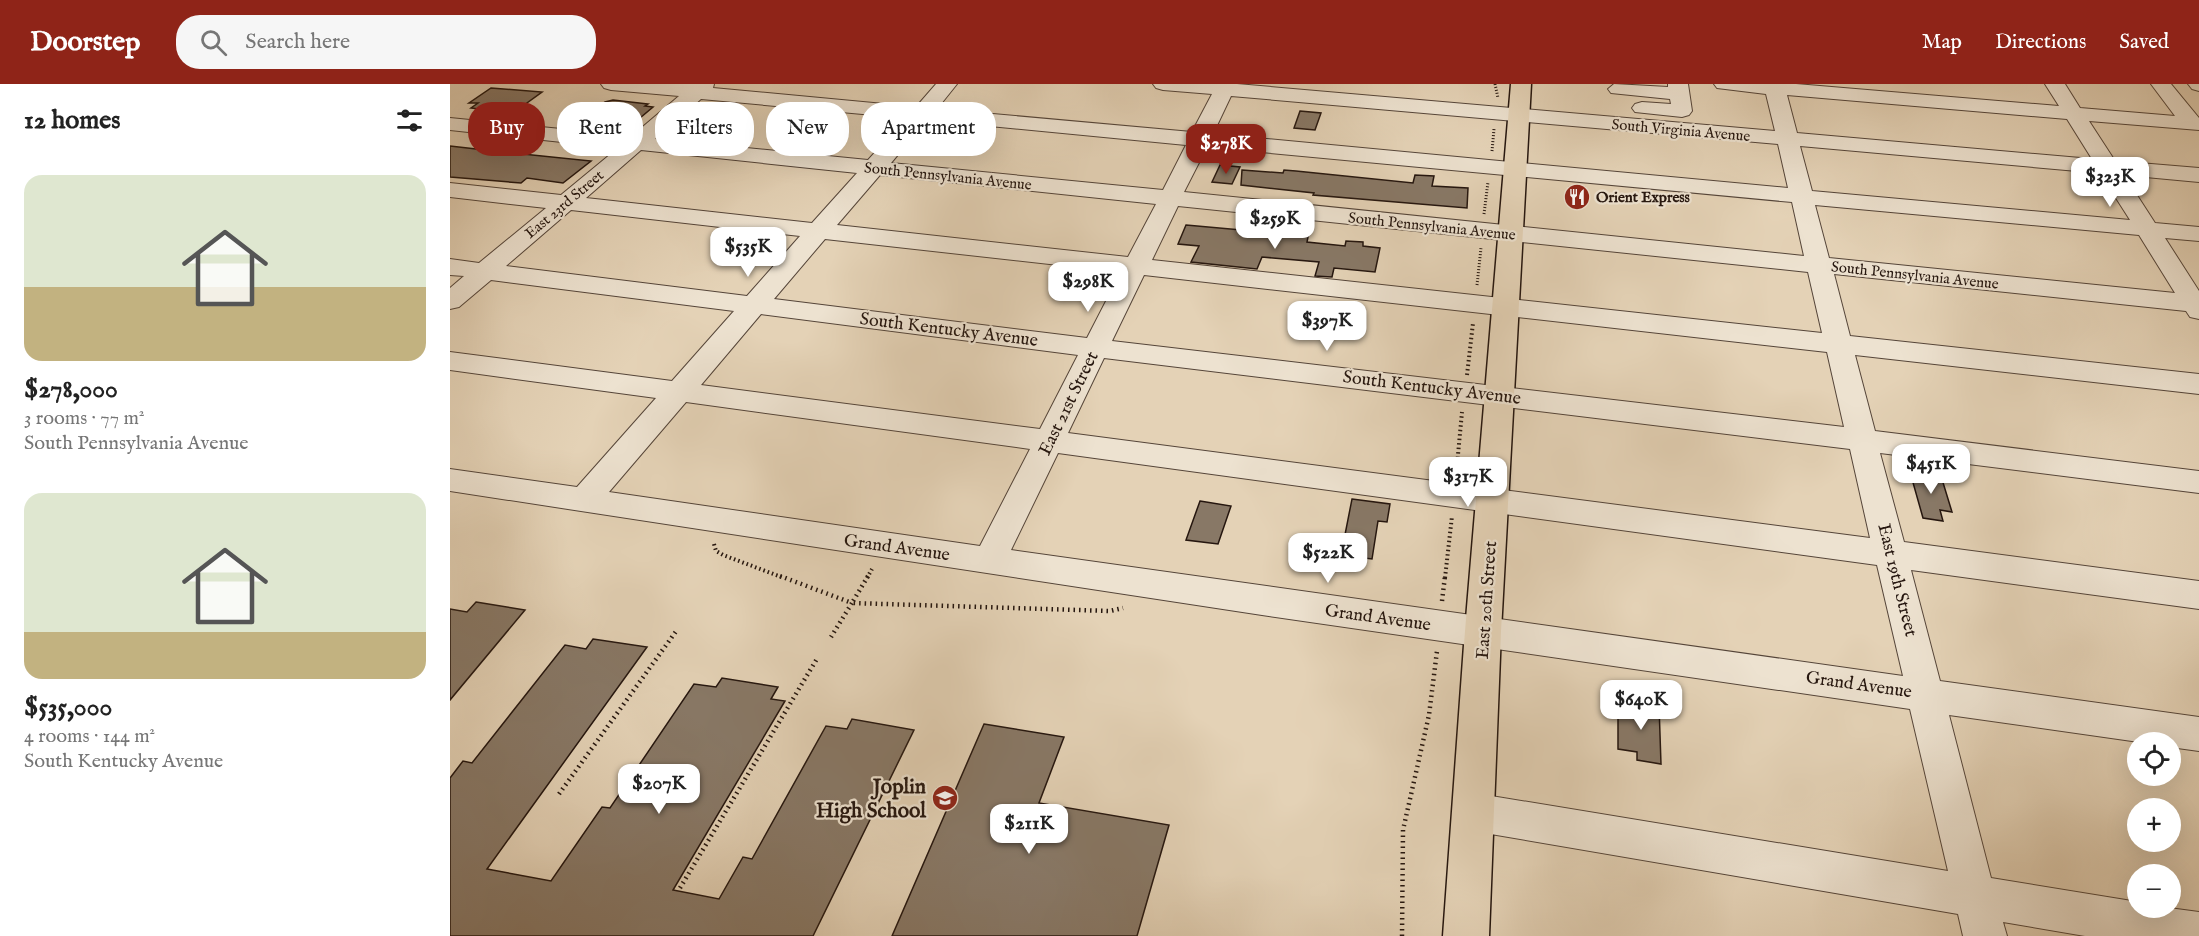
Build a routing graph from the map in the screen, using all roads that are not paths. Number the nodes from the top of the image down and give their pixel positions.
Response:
1 (611, 84) edge
2 (947, 84) edge
3 (1163, 84) edge
4 (1735, 84) edge
5 (2055, 84) edge
6 (2161, 84) edge
7 (1774, 86) edge
8 (1226, 87) edge
9 (701, 88) edge
10 (1364, 89) edge
11 (1678, 89) edge
12 (1520, 100) edge
13 (1617, 101) edge
14 (931, 102) edge
15 (861, 106) edge
16 (2074, 113) junction
17 (996, 120) edge
18 (2194, 121) edge
19 (450, 124) edge
20 (557, 135) edge
21 (643, 137) edge
22 (1199, 140) junction
23 (1787, 140) junction
24 (643, 144) edge
25 (621, 156) edge
26 (884, 156) edge
27 (2108, 167) junction
28 (873, 169) junction
29 (1515, 170) junction
30 (2199, 175) edge
31 (450, 190) edge
32 (1802, 197) junction
33 (1170, 199) junction
34 (565, 203) junction
35 (2147, 230) junction
36 (818, 231) junction
37 (1511, 234) junction
38 (2199, 234) edge
39 (1820, 265) junction
40 (1136, 266) junction
41 (450, 267) edge
42 (485, 271) junction
43 (450, 301) edge
44 (754, 304) junction
45 (2197, 306) edge
46 (1506, 307) junction
47 (1839, 344) junction
48 (1095, 348) junction
49 (450, 361) edge
50 (2199, 384) edge
51 (678, 391) junction
52 (1499, 395) junction
53 (1049, 441) junction
54 (1862, 441) junction
55 (450, 480) edge
56 (2199, 482) edge
57 (1494, 500) junction
58 (583, 501) junction
59 (1892, 554) junction
60 (989, 561) junction
61 (2199, 595) edge
62 (1483, 631) junction
63 (1926, 694) junction
64 (2199, 734) edge
65 (1473, 812) junction
66 (1976, 897) junction
67 (2199, 934) edge
68 (1466, 936) edge
69 (1985, 936) edge

1 - 9 street
2 - 14 street
3 - 8 street, South Virginia Avenue
4 - 7 street
5 - 16 street
6 - 18 street
7 - 16 street
7 - 23 street, East 19th Street
8 - 10 street, South Virginia Avenue
8 - 22 street, East 21st Street
9 - 15 street
9 - 21 street, East 23rd Street
10 - 12 street, South Virginia Avenue
11 - 13 street
12 - 13 street, South Virginia Avenue
12 - 29 main road, East 20th Street
13 - 23 street, South Virginia Avenue
16 - 18 street
16 - 27 street
17 - 22 street
19 - 20 street, South Pennsylvania Avenue
22 - 29 street
22 - 33 street, East 21st Street
23 - 27 street, South Virginia Avenue
23 - 32 street, East 19th Street
24 - 28 street, South Pennsylvania Avenue
25 - 34 street, East 23rd Street
26 - 28 street
27 - 30 street, South Virginia Avenue
27 - 35 street
28 - 33 street, South Pennsylvania Avenue
28 - 36 street
29 - 32 street
29 - 37 main road, East 20th Street
31 - 34 street
32 - 35 street
32 - 39 street, East 19th Street
33 - 37 street, South Pennsylvania Avenue
33 - 40 street, East 21st Street
34 - 36 street
34 - 42 street, East 23rd Street
35 - 38 street
35 - 45 street
36 - 40 street
36 - 44 street
37 - 39 street, South Pennsylvania Avenue
37 - 46 main road, East 20th Street
39 - 45 street, South Pennsylvania Avenue
39 - 47 street, East 19th Street
40 - 46 street
40 - 48 street, East 21st Street
41 - 42 street, South Kentucky Avenue
42 - 43 street, East 23rd Street
42 - 44 street, South Kentucky Avenue
44 - 48 street, South Kentucky Avenue
44 - 51 street
46 - 47 street
46 - 52 main road, East 20th Street
47 - 50 street
47 - 54 street, East 19th Street
48 - 52 street, South Kentucky Avenue
48 - 53 street, East 21st Street
49 - 51 street
51 - 53 street
51 - 58 street
52 - 54 street, South Kentucky Avenue
52 - 57 main road, East 20th Street
53 - 57 street
53 - 60 street, East 21st Street
54 - 56 street, South Kentucky Avenue
54 - 59 street, East 19th Street
55 - 58 street, Grand Avenue
57 - 59 street
57 - 62 main road, East 20th Street
58 - 60 street, Grand Avenue
59 - 61 street
59 - 63 street, East 19th Street
60 - 62 street, Grand Avenue
62 - 63 street, Grand Avenue
62 - 65 main road, East 20th Street
63 - 64 street, Grand Avenue
63 - 66 street, East 19th Street
65 - 66 street
65 - 68 main road, East 20th Street
66 - 67 street
66 - 69 street, East 19th Street

